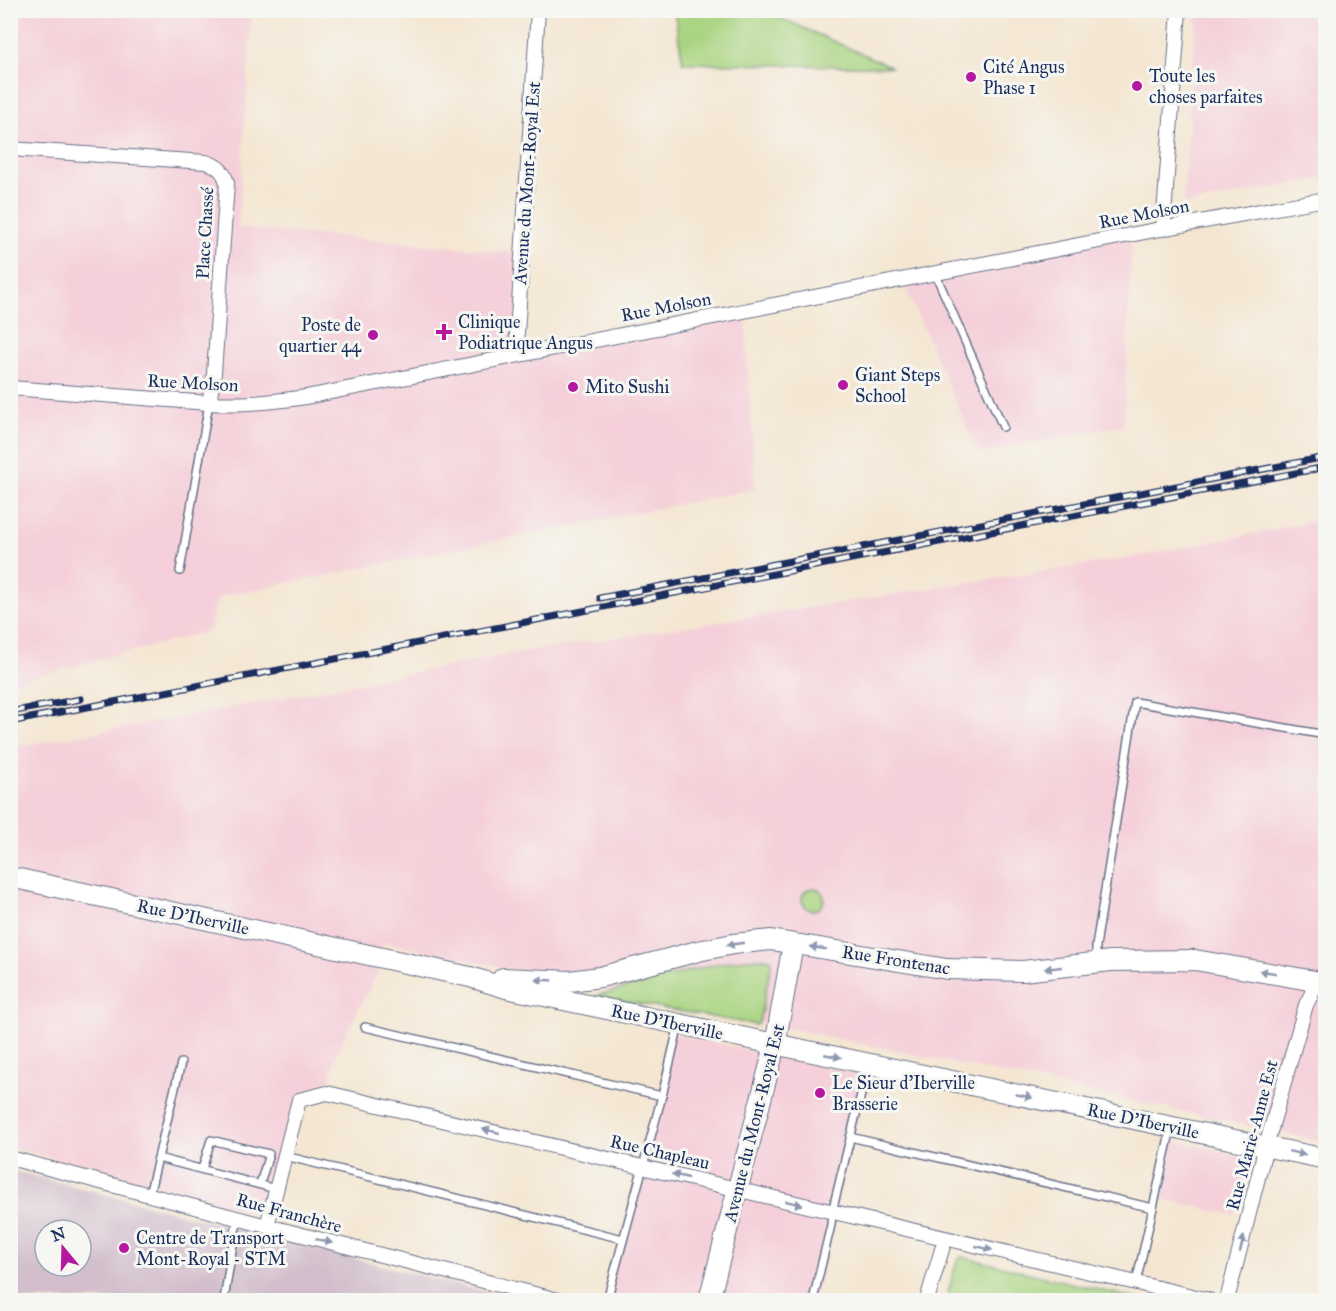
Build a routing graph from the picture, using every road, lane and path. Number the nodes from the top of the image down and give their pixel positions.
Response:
1 (538, 10) edge
2 (1179, 10) edge
3 (10, 148) edge
4 (1326, 199) edge
5 (1163, 229) junction
6 (935, 273) junction
7 (518, 355) junction
8 (10, 388) edge
9 (209, 403) junction
10 (1002, 427) dead end
11 (180, 571) dead end
12 (1326, 735) edge
13 (10, 877) edge
14 (793, 944) junction
15 (1096, 963) junction
16 (470, 977) junction
17 (1323, 978) edge
18 (679, 1024) junction
19 (365, 1027) dead end
20 (775, 1045) junction
21 (181, 1063) dead end
22 (869, 1064) junction
23 (662, 1095) junction
24 (1171, 1127) junction
25 (850, 1137) junction
26 (1266, 1146) junction
27 (285, 1156) junction
28 (10, 1158) edge
29 (158, 1158) junction
30 (1326, 1159) edge
31 (642, 1166) junction
32 (202, 1169) junction
33 (260, 1184) junction
34 (276, 1189) junction
35 (737, 1189) junction
36 (149, 1195) junction
37 (1154, 1208) junction
38 (832, 1212) junction
39 (239, 1219) junction
40 (267, 1226) junction
41 (623, 1239) junction
42 (945, 1239) junction
43 (1136, 1283) junction
44 (1326, 1291) edge
45 (224, 1300) edge
46 (558, 1300) edge
47 (606, 1300) edge
48 (709, 1300) edge
49 (813, 1300) edge
50 (927, 1300) edge
51 (1209, 1300) edge
52 (1227, 1300) edge
53 (1323, 1300) edge

1 - 7 street, Avenue du Mont-Royal Est
2 - 5 street
3 - 9 street, Place Chassé
4 - 5 street, Rue Molson
5 - 6 street, Rue Molson
6 - 7 street, Rue Molson
6 - 10 lane
7 - 9 street, Rue Molson
8 - 9 street, Rue Molson
9 - 11 lane
12 - 15 lane
13 - 16 main road, Rue D'Iberville
15 -> 14 main road, Rue Frontenac
14 -> 16 main road, Rue Frontenac
14 - 20 main road, Avenue du Mont-Royal Est
17 -> 15 main road, Rue Frontenac
16 - 18 main road, Rue D'Iberville
17 - 26 street, Rue Marie-Anne Est
18 - 20 main road, Rue D'Iberville
18 - 23 lane
19 - 23 lane
20 -> 22 main road, Rue D'Iberville
20 - 35 main road, Avenue du Mont-Royal Est
21 - 29 lane
22 -> 24 main road, Rue D'Iberville
22 - 25 lane
23 - 31 lane
24 - 26 main road, Rue D'Iberville
24 - 37 lane
25 - 37 lane
25 - 38 lane
26 -> 30 main road, Rue D'Iberville
52 -> 26 street, Rue Marie-Anne Est
31 -> 27 street, Rue Chapleau
27 - 34 street, Rue Chapleau
27 - 41 lane
28 - 36 street, Rue Franchère
29 - 32 lane
29 - 36 lane
35 -> 31 street, Rue Chapleau
31 - 41 lane
32 - 33 lane
32 - 33 lane
33 - 34 lane
34 - 40 street, Rue Chapleau
35 -> 38 street, Rue Chapleau
35 - 48 main road, Avenue du Mont-Royal Est
36 - 39 street, Rue Franchère
37 - 43 lane
38 - 42 street, Rue Chapleau
38 - 49 lane
39 - 40 street, Rue Franchère
39 - 45 lane
40 -> 46 street, Rue Franchère
41 - 47 lane
42 -> 43 street, Rue Chapleau
42 - 50 street
43 - 51 street, Rue Chapleau
44 - 53 lane

